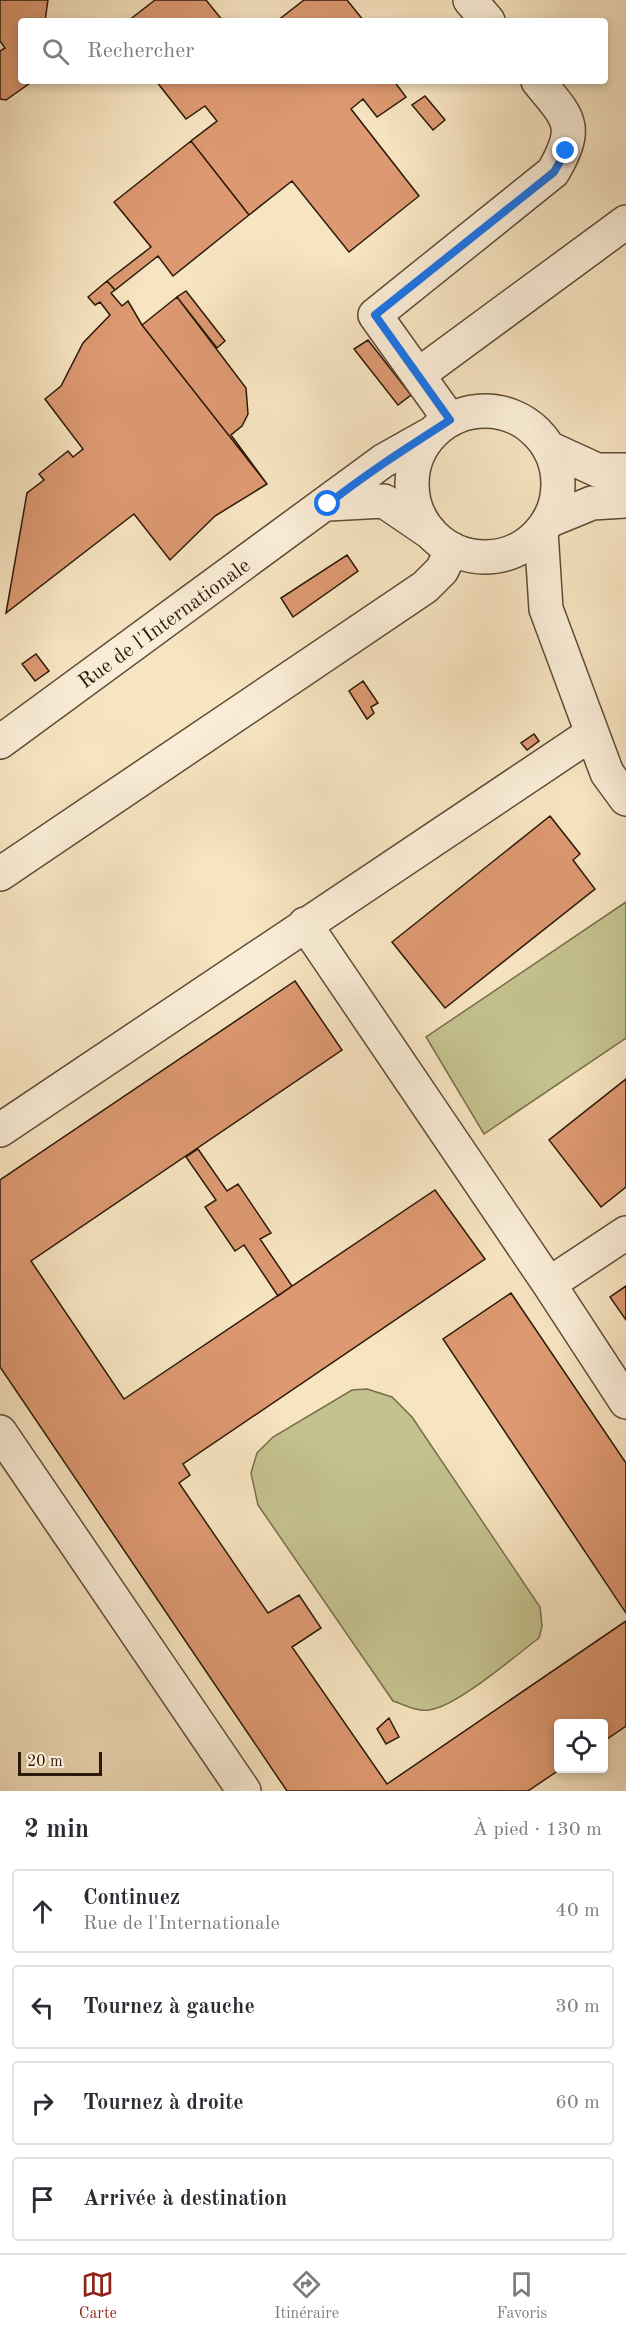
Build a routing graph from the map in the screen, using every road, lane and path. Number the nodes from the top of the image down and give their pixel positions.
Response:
1 (470, 0) edge
2 (485, 18) edge
3 (540, 84) edge
4 (626, 222) edge
5 (418, 375) junction
6 (440, 427) junction
7 (549, 448) junction
8 (626, 470) edge
9 (626, 501) edge
10 (328, 504) junction
11 (545, 526) junction
12 (441, 541) junction
13 (494, 556) junction
14 (546, 609) junction
15 (591, 734) junction
16 (0, 741) edge
17 (626, 799) edge
18 (0, 874) edge
19 (305, 924) junction
20 (0, 1130) edge
21 (626, 1233) edge
22 (549, 1284) junction
23 (626, 1402) edge
24 (0, 1432) edge
25 (244, 1791) edge

1 - 2 street
3 - 5 street
4 - 5 street
5 - 6 street
6 - 7 street
6 - 10 street, Rue de l'Internationale
6 - 12 street
7 - 8 street
7 - 11 street
9 - 11 street
10 - 12 street
10 - 16 street, Rue de l'Internationale
11 - 13 street
11 - 14 street
12 - 13 street
12 - 18 street
13 - 14 street
14 - 15 street
15 - 17 street
15 - 19 street
19 - 20 street
19 - 22 street
21 - 22 street
22 - 23 street
24 - 25 street

